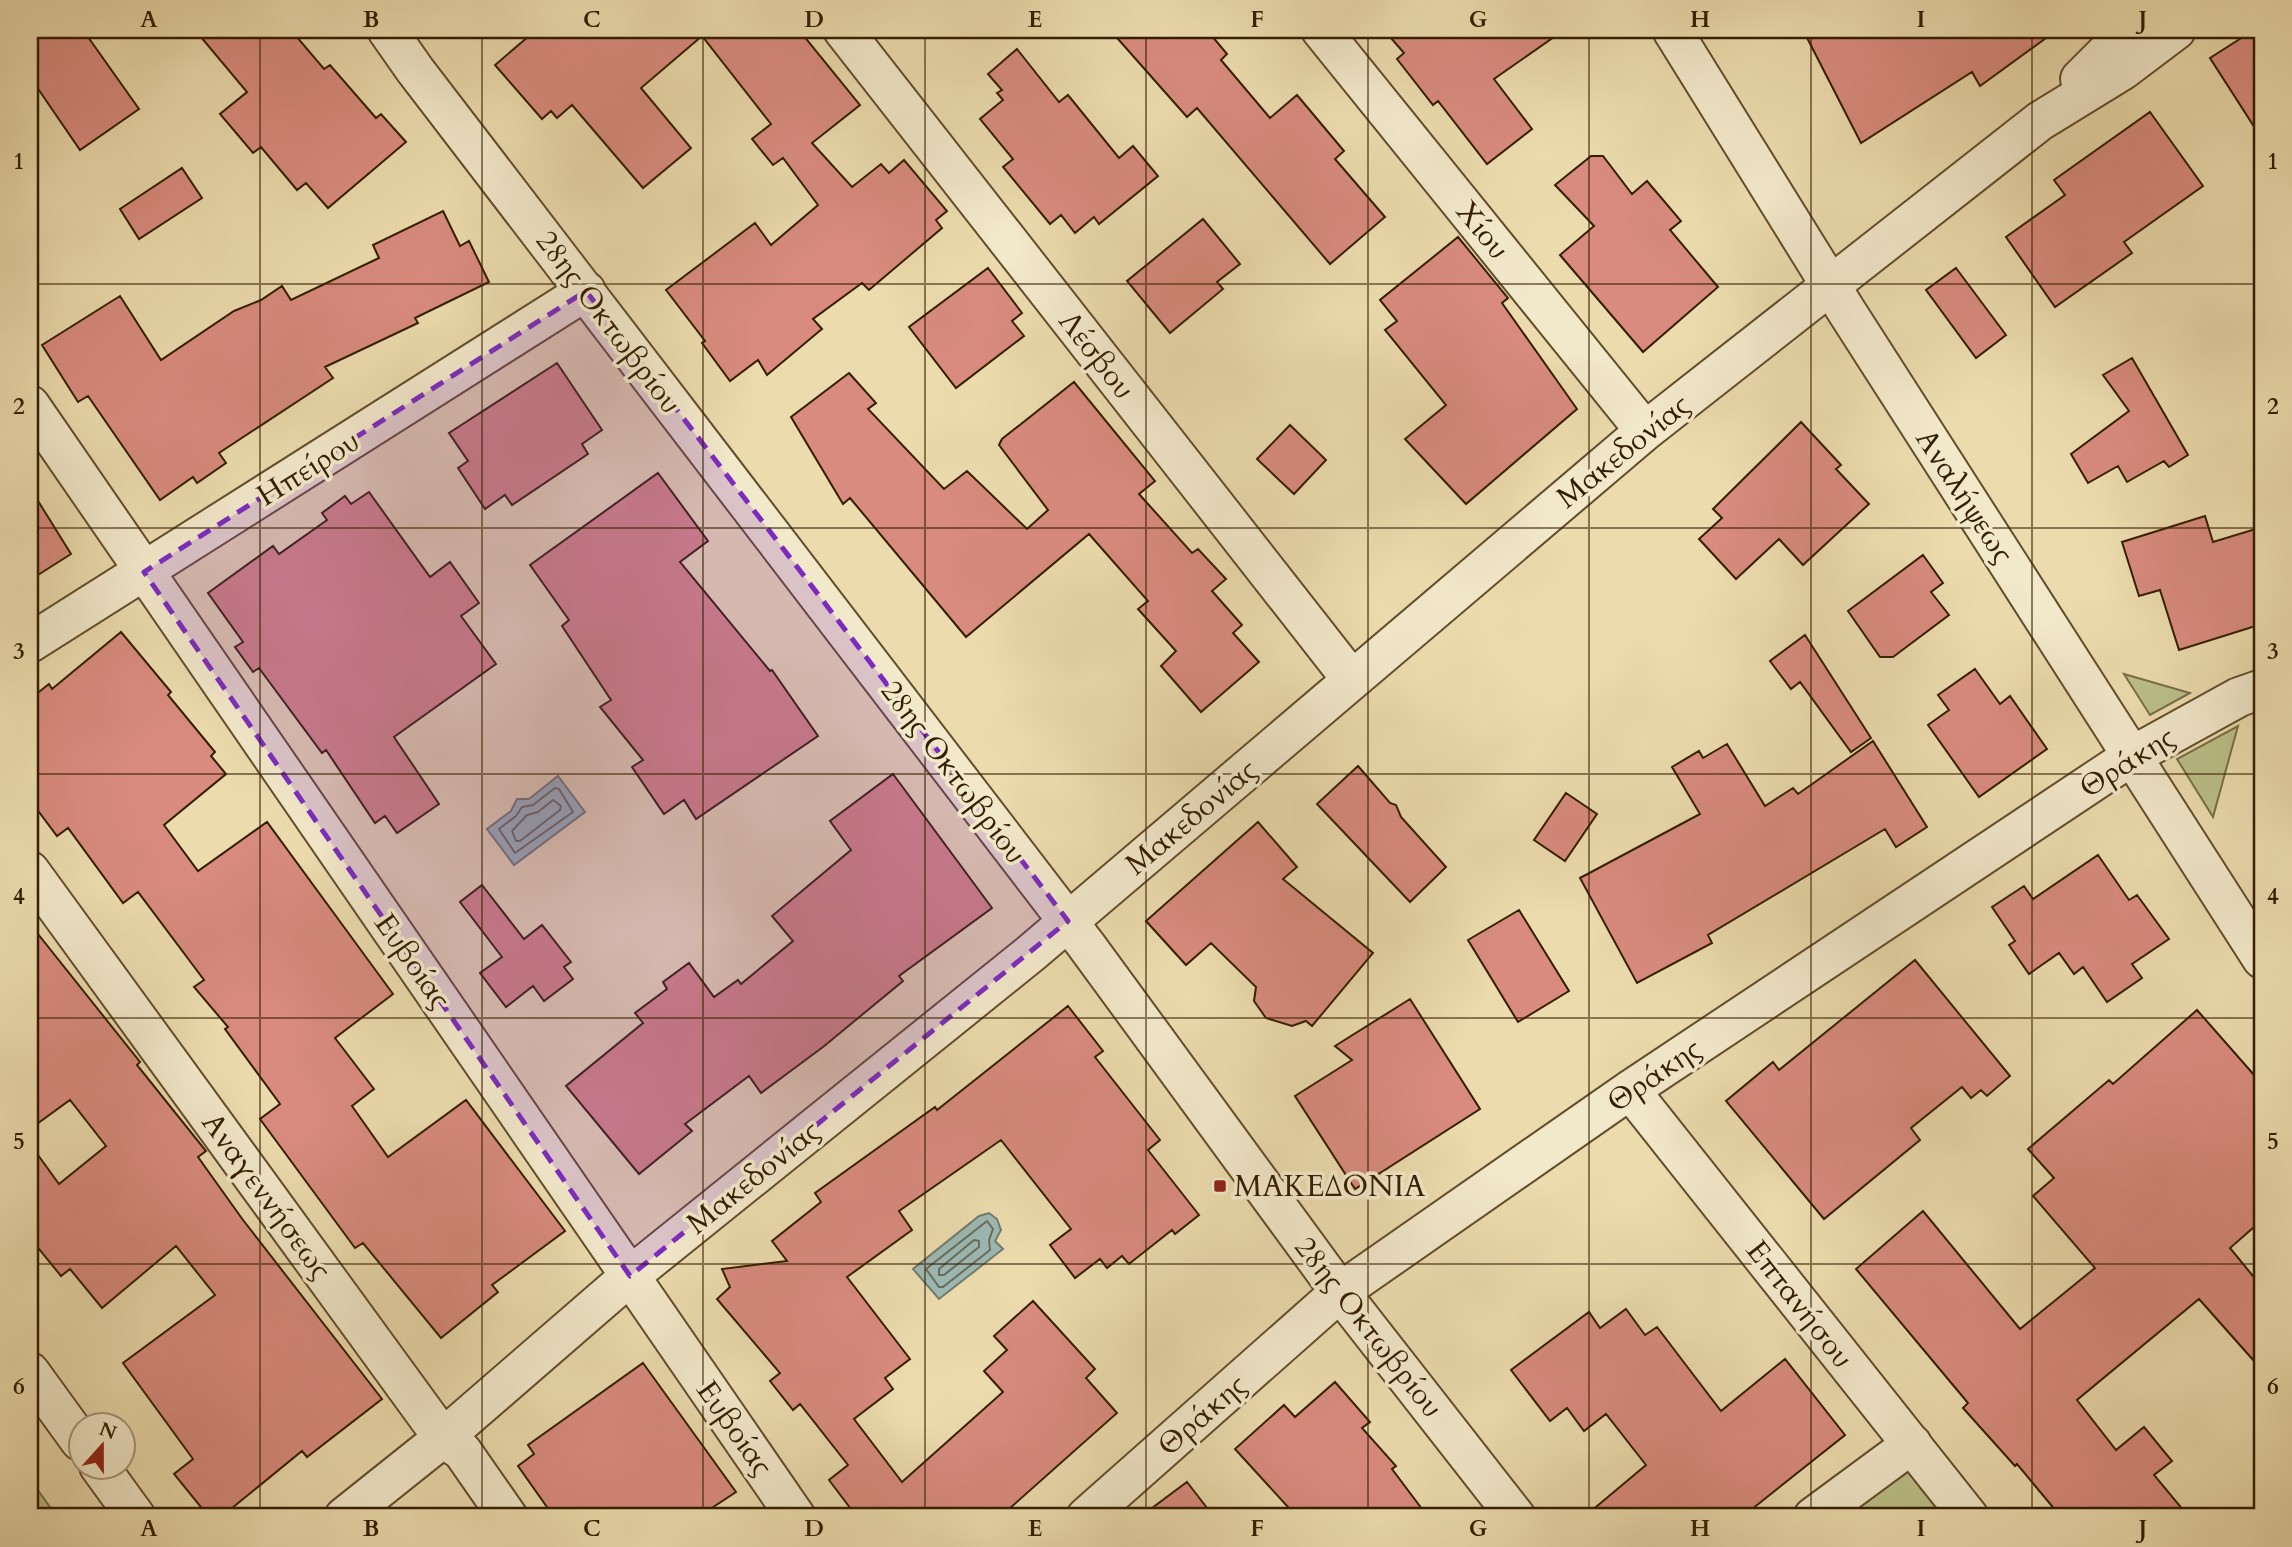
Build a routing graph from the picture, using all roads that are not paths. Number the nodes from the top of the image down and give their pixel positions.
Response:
1 (387, 30) edge
2 (843, 30) edge
3 (1321, 30) edge
4 (1672, 30) edge
5 (2129, 30) edge
6 (2176, 30) edge
7 (2040, 121) junction
8 (1832, 287) junction
9 (586, 291) junction
10 (30, 405) edge
11 (1644, 431) junction
12 (144, 572) junction
13 (30, 643) edge
14 (1352, 680) junction
15 (2262, 689) edge
16 (2132, 756) junction
17 (30, 871) edge
18 (1068, 921) junction
19 (2262, 959) edge
20 (1630, 1090) junction
21 (630, 1276) junction
22 (1340, 1292) junction
23 (30, 1372) edge
24 (66, 1422) edge
25 (443, 1438) junction
26 (1912, 1444) junction
27 (109, 1480) edge
28 (136, 1517) edge
29 (344, 1517) edge
30 (508, 1517) edge
31 (796, 1517) edge
32 (1086, 1517) edge
33 (1516, 1517) edge
34 (1813, 1517) edge
35 (1969, 1517) edge

1 - 9 street, 28ης Οκτωβρίου
2 - 14 street, Λέσβου
3 - 11 street, Χίου
4 - 8 street, Αναλήψεως
5 - 7 street, Μακεδονίας
6 - 7 street, Μακεδονίας
7 - 8 street, Μακεδονίας
8 - 11 street, Μακεδονίας
8 - 16 street, Αναλήψεως
9 - 12 street, Ηπείρου
9 - 18 street, 28ης Οκτωβρίου
10 - 12 street, Ευβοίας
11 - 14 street, Μακεδονίας
12 - 13 street, Ηπείρου
12 - 21 street, Ευβοίας
14 - 18 street, Μακεδονίας
15 - 16 street, Θράκης
16 - 19 street, Αναλήψεως
16 - 20 street, Θράκης
17 - 25 street, Αναγεννήσεως
18 - 21 street, Μακεδονίας
18 - 22 street, 28ης Οκτωβρίου
20 - 22 street, Θράκης
20 - 26 street, Επτανήσου
21 - 25 street, Μακεδονίας
21 - 31 street, Ευβοίας
22 - 32 street, Θράκης
22 - 33 street, 28ης Οκτωβρίου
23 - 24 street
25 - 29 street, Μακεδονίας
25 - 30 street, Αναγεννήσεως
26 - 34 street
26 - 35 street, Επτανήσου
27 - 28 street

